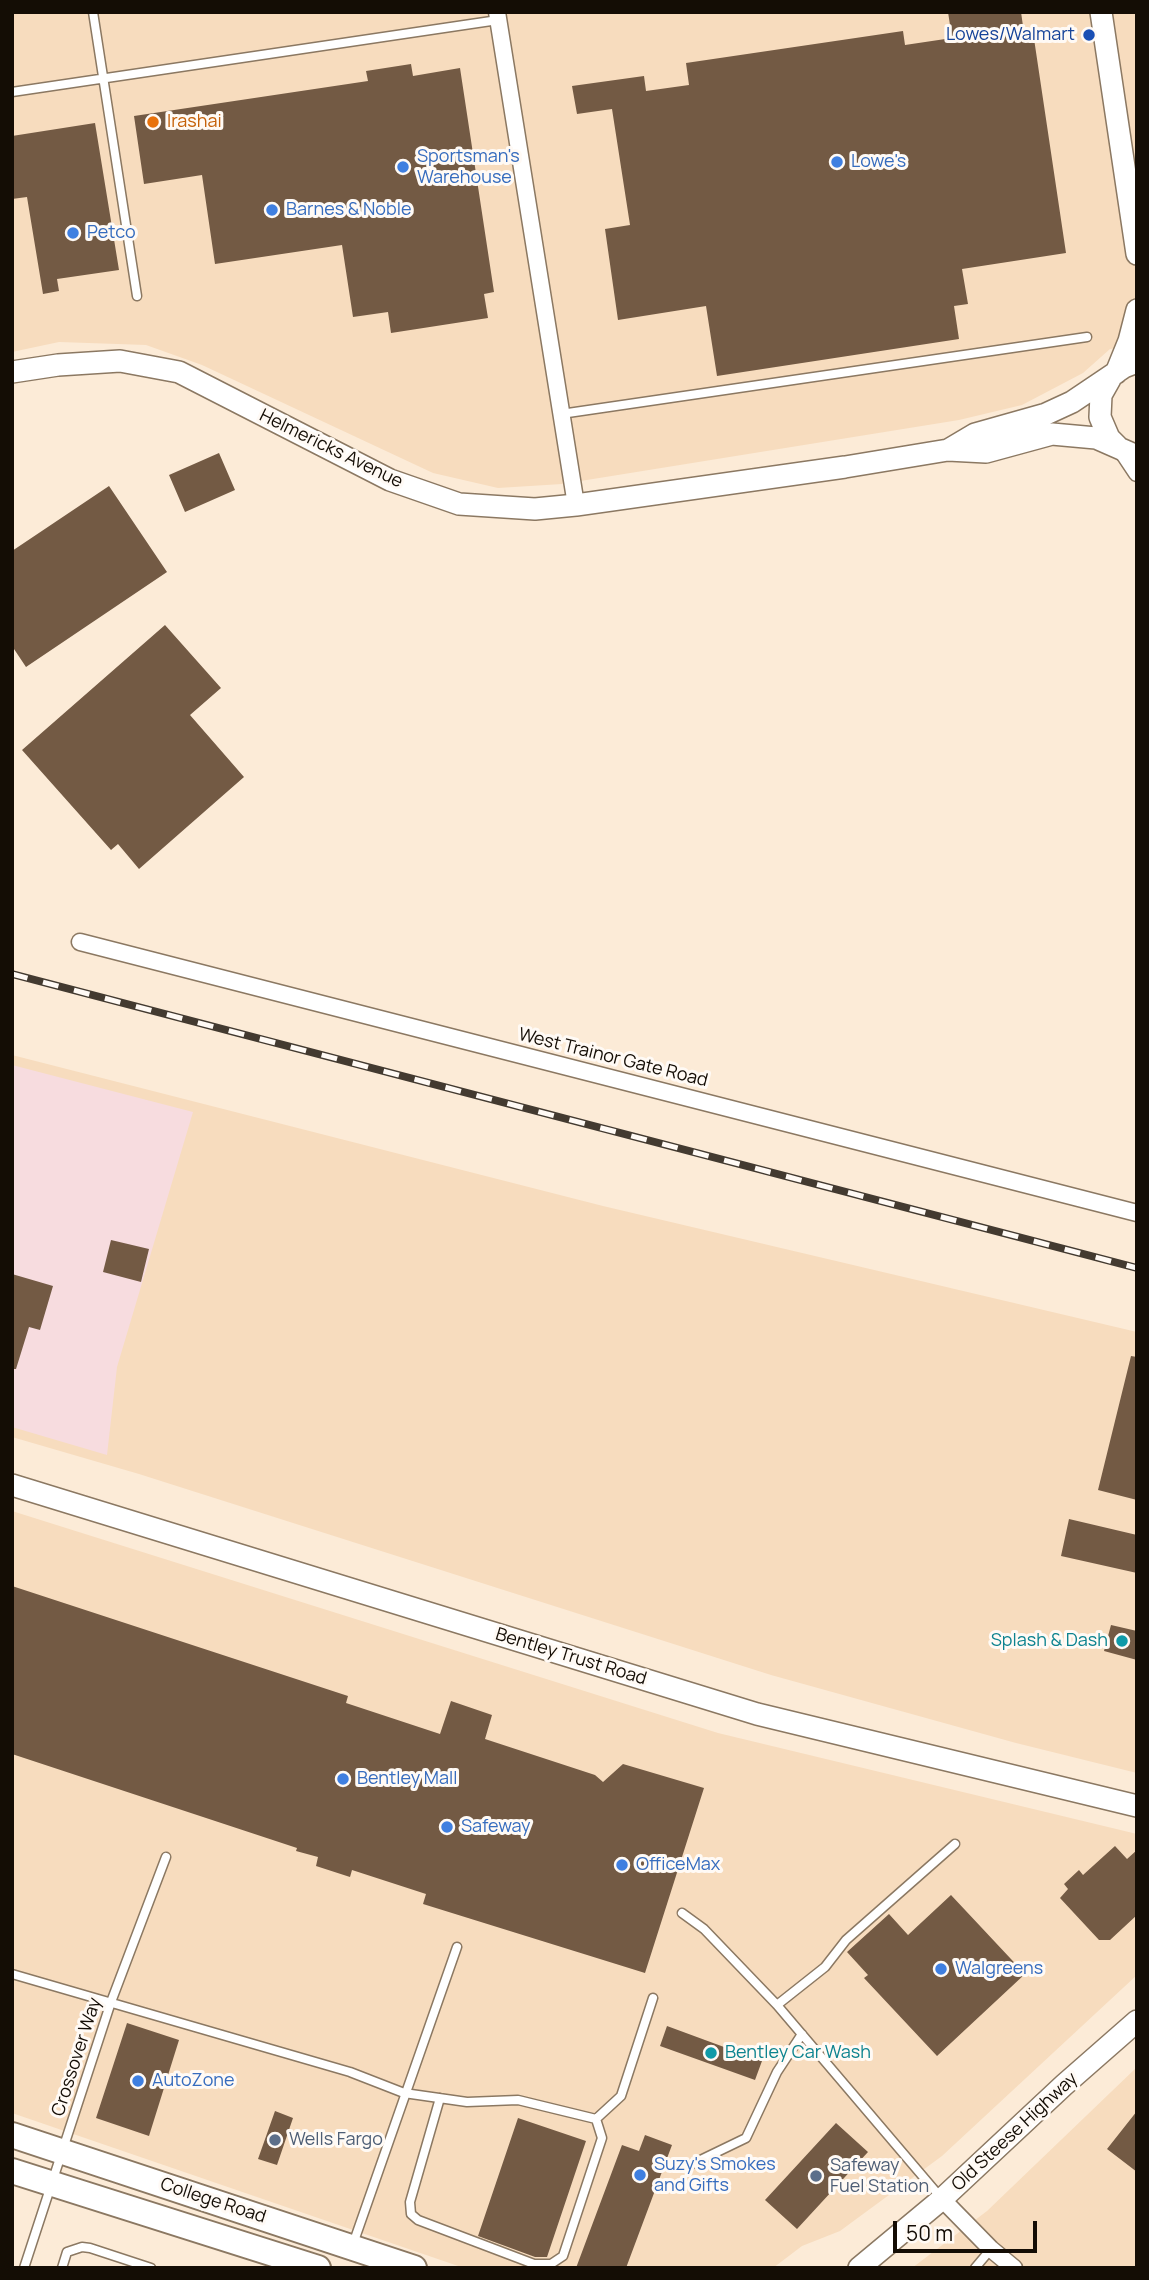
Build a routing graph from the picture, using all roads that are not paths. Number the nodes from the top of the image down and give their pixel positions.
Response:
1 (93, 12) edge
2 (1101, 12) edge
3 (497, 16) edge
4 (103, 78) junction
5 (12, 92) edge
6 (1134, 225) edge
7 (1137, 254) edge
8 (137, 296) dead end
9 (1137, 310) edge
10 (1087, 337) dead end
11 (1137, 362) edge
12 (12, 372) edge
13 (1115, 374) junction
14 (561, 414) junction
15 (948, 450) junction
16 (1125, 450) edge
17 (1137, 473) edge
18 (576, 505) junction
19 (80, 942) dead end
20 (1137, 1213) edge
21 (12, 1485) edge
22 (1137, 1806) edge
23 (955, 1844) dead end
24 (166, 1857) dead end
25 (682, 1913) dead end
26 (457, 1947) dead end
27 (12, 1974) edge
28 (653, 1998) dead end
29 (111, 2002) junction
30 (777, 2005) junction
31 (1137, 2021) edge
32 (802, 2034) junction
33 (404, 2094) junction
34 (440, 2098) junction
35 (596, 2119) junction
36 (12, 2135) edge
37 (63, 2151) junction
38 (688, 2166) dead end
39 (12, 2171) edge
40 (52, 2183) junction
41 (942, 2199) junction
42 (352, 2247) junction
43 (992, 2249) junction
44 (864, 2266) edge
45 (24, 2268) edge
46 (62, 2268) edge
47 (151, 2268) edge
48 (318, 2268) edge
49 (414, 2268) edge
50 (975, 2268) edge
51 (1014, 2268) edge

1 - 4 lane
2 - 6 street
3 - 4 lane
3 - 14 street
4 - 5 lane
4 - 8 lane
6 - 7 street
9 - 13 street
10 - 14 lane
11 - 13 street, Helmericks Avenue
12 - 18 street, Helmericks Avenue
13 - 15 street, Helmericks Avenue
13 - 16 street
14 - 18 street
15 - 16 street, Helmericks Avenue
15 - 18 street, Helmericks Avenue
16 - 17 street
19 - 20 street, West Trainor Gate Road
21 - 22 street, Bentley Trust Road
23 - 30 lane
24 - 29 lane, Crossover Way
25 - 30 lane
26 - 33 lane
27 - 29 lane
28 - 35 lane
29 - 33 lane
29 - 37 lane, Crossover Way
30 - 32 lane
31 - 41 street, Old Steese Highway
32 - 38 lane
32 - 41 lane
33 - 34 lane
33 - 42 lane
34 - 35 lane
34 - 35 lane
36 - 37 main road, College Road
37 - 40 lane, Crossover Way
37 - 42 main road, College Road
39 - 40 main road, College Road
40 - 45 lane, Crossover Way
40 - 48 main road, College Road
41 - 43 street
41 - 44 street, Old Steese Highway
42 - 49 main road, College Road
43 - 50 lane
43 - 51 street
46 - 47 lane

